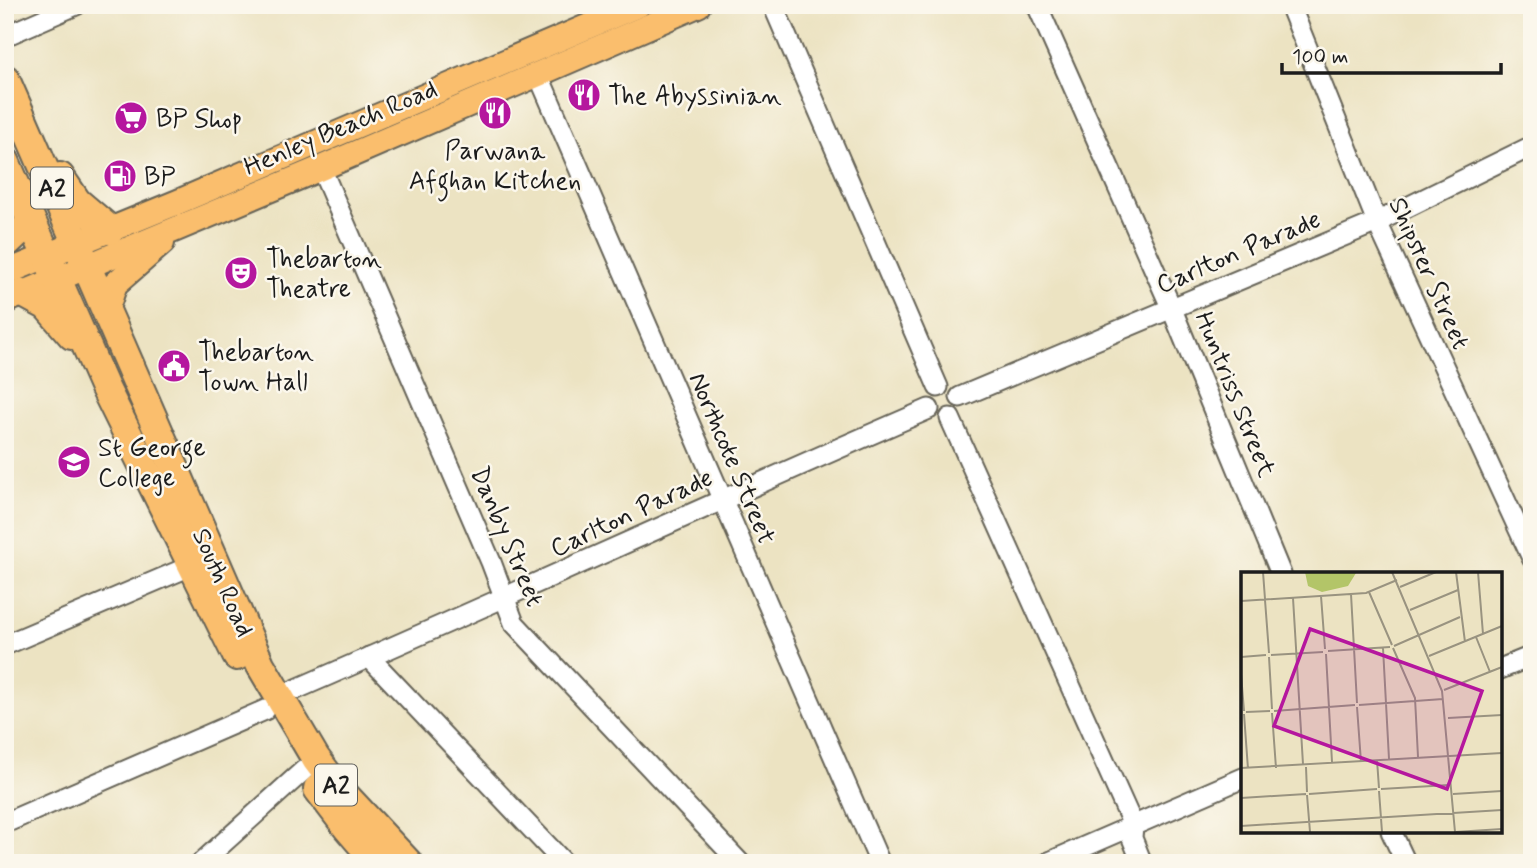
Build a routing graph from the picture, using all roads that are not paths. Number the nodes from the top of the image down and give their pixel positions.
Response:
1 (76, 5) edge
2 (698, 5) edge
3 (773, 5) edge
4 (1037, 5) edge
5 (1290, 5) edge
6 (630, 14) edge
7 (5, 36) edge
8 (538, 74) junction
9 (5, 79) edge
10 (27, 132) junction
11 (1532, 146) edge
12 (5, 161) edge
13 (321, 168) junction
14 (29, 216) junction
15 (1377, 222) junction
16 (178, 228) junction
17 (110, 230) junction
18 (5, 247) edge
19 (81, 255) junction
20 (52, 267) junction
21 (11, 289) edge
22 (1171, 307) junction
23 (106, 311) junction
24 (92, 358) junction
25 (938, 387) junction
26 (960, 397) junction
27 (929, 409) junction
28 (950, 418) junction
29 (721, 499) junction
30 (1532, 558) edge
31 (203, 561) junction
32 (1280, 572) edge
33 (506, 598) junction
34 (5, 645) edge
35 (1532, 656) edge
36 (369, 657) junction
37 (1502, 668) edge
38 (271, 703) junction
39 (304, 770) junction
40 (1241, 779) edge
41 (5, 822) edge
42 (1133, 825) junction
43 (1392, 833) edge
44 (201, 863) edge
45 (378, 863) edge
46 (408, 863) edge
47 (564, 863) edge
48 (740, 863) edge
49 (880, 863) edge
50 (1047, 863) edge
51 (1142, 863) edge
52 (1406, 863) edge

1 - 7 street
2 - 6 main road, Henley Beach Road
3 - 25 street
4 - 22 street, Huntriss Street
5 - 15 street, Shipster Street
6 - 8 main road, Henley Beach Road
6 - 17 main road, Henley Beach Road
8 - 13 main road, Henley Beach Road
8 - 29 street, Northcote Street
9 - 10 highway, South Road / A2
10 - 17 highway
10 - 19 highway, South Road / A2
11 - 15 street, Carlton Parade
12 - 14 highway, South Road / A2
13 - 16 main road, Henley Beach Road
13 - 33 street, Danby Street
14 - 18 main road
14 - 20 highway, South Road / A2
15 - 22 street, Carlton Parade
15 - 30 street, Shipster Street
16 - 19 main road, Henley Beach Road
16 - 23 main road
17 - 19 main road, Henley Beach Road
19 - 20 main road, Henley Beach Road
19 - 23 highway, South Road / A2
20 - 21 main road, Henley Beach Road
20 - 24 highway, South Road / A2
21 - 24 highway
22 - 26 street, Carlton Parade
22 - 32 street, Huntriss Street
23 - 31 highway, South Road / A2
24 - 31 highway, South Road / A2
25 - 26 street
25 - 27 street
26 - 28 street
27 - 28 street
27 - 29 street, Carlton Parade
28 - 42 street
29 - 33 street, Carlton Parade
29 - 49 street, Northcote Street
31 - 34 street
31 - 38 highway, South Road / A2
33 - 36 street, Carlton Parade
33 - 48 street, Danby Street
35 - 37 street
36 - 38 street, Carlton Parade
36 - 47 street
38 - 39 highway, South Road / A2
38 - 41 street, Carlton Parade
38 - 46 highway, South Road / A2
39 - 44 street
39 - 45 highway, South Road / A2
40 - 42 street
42 - 50 street
42 - 51 street
43 - 52 street

